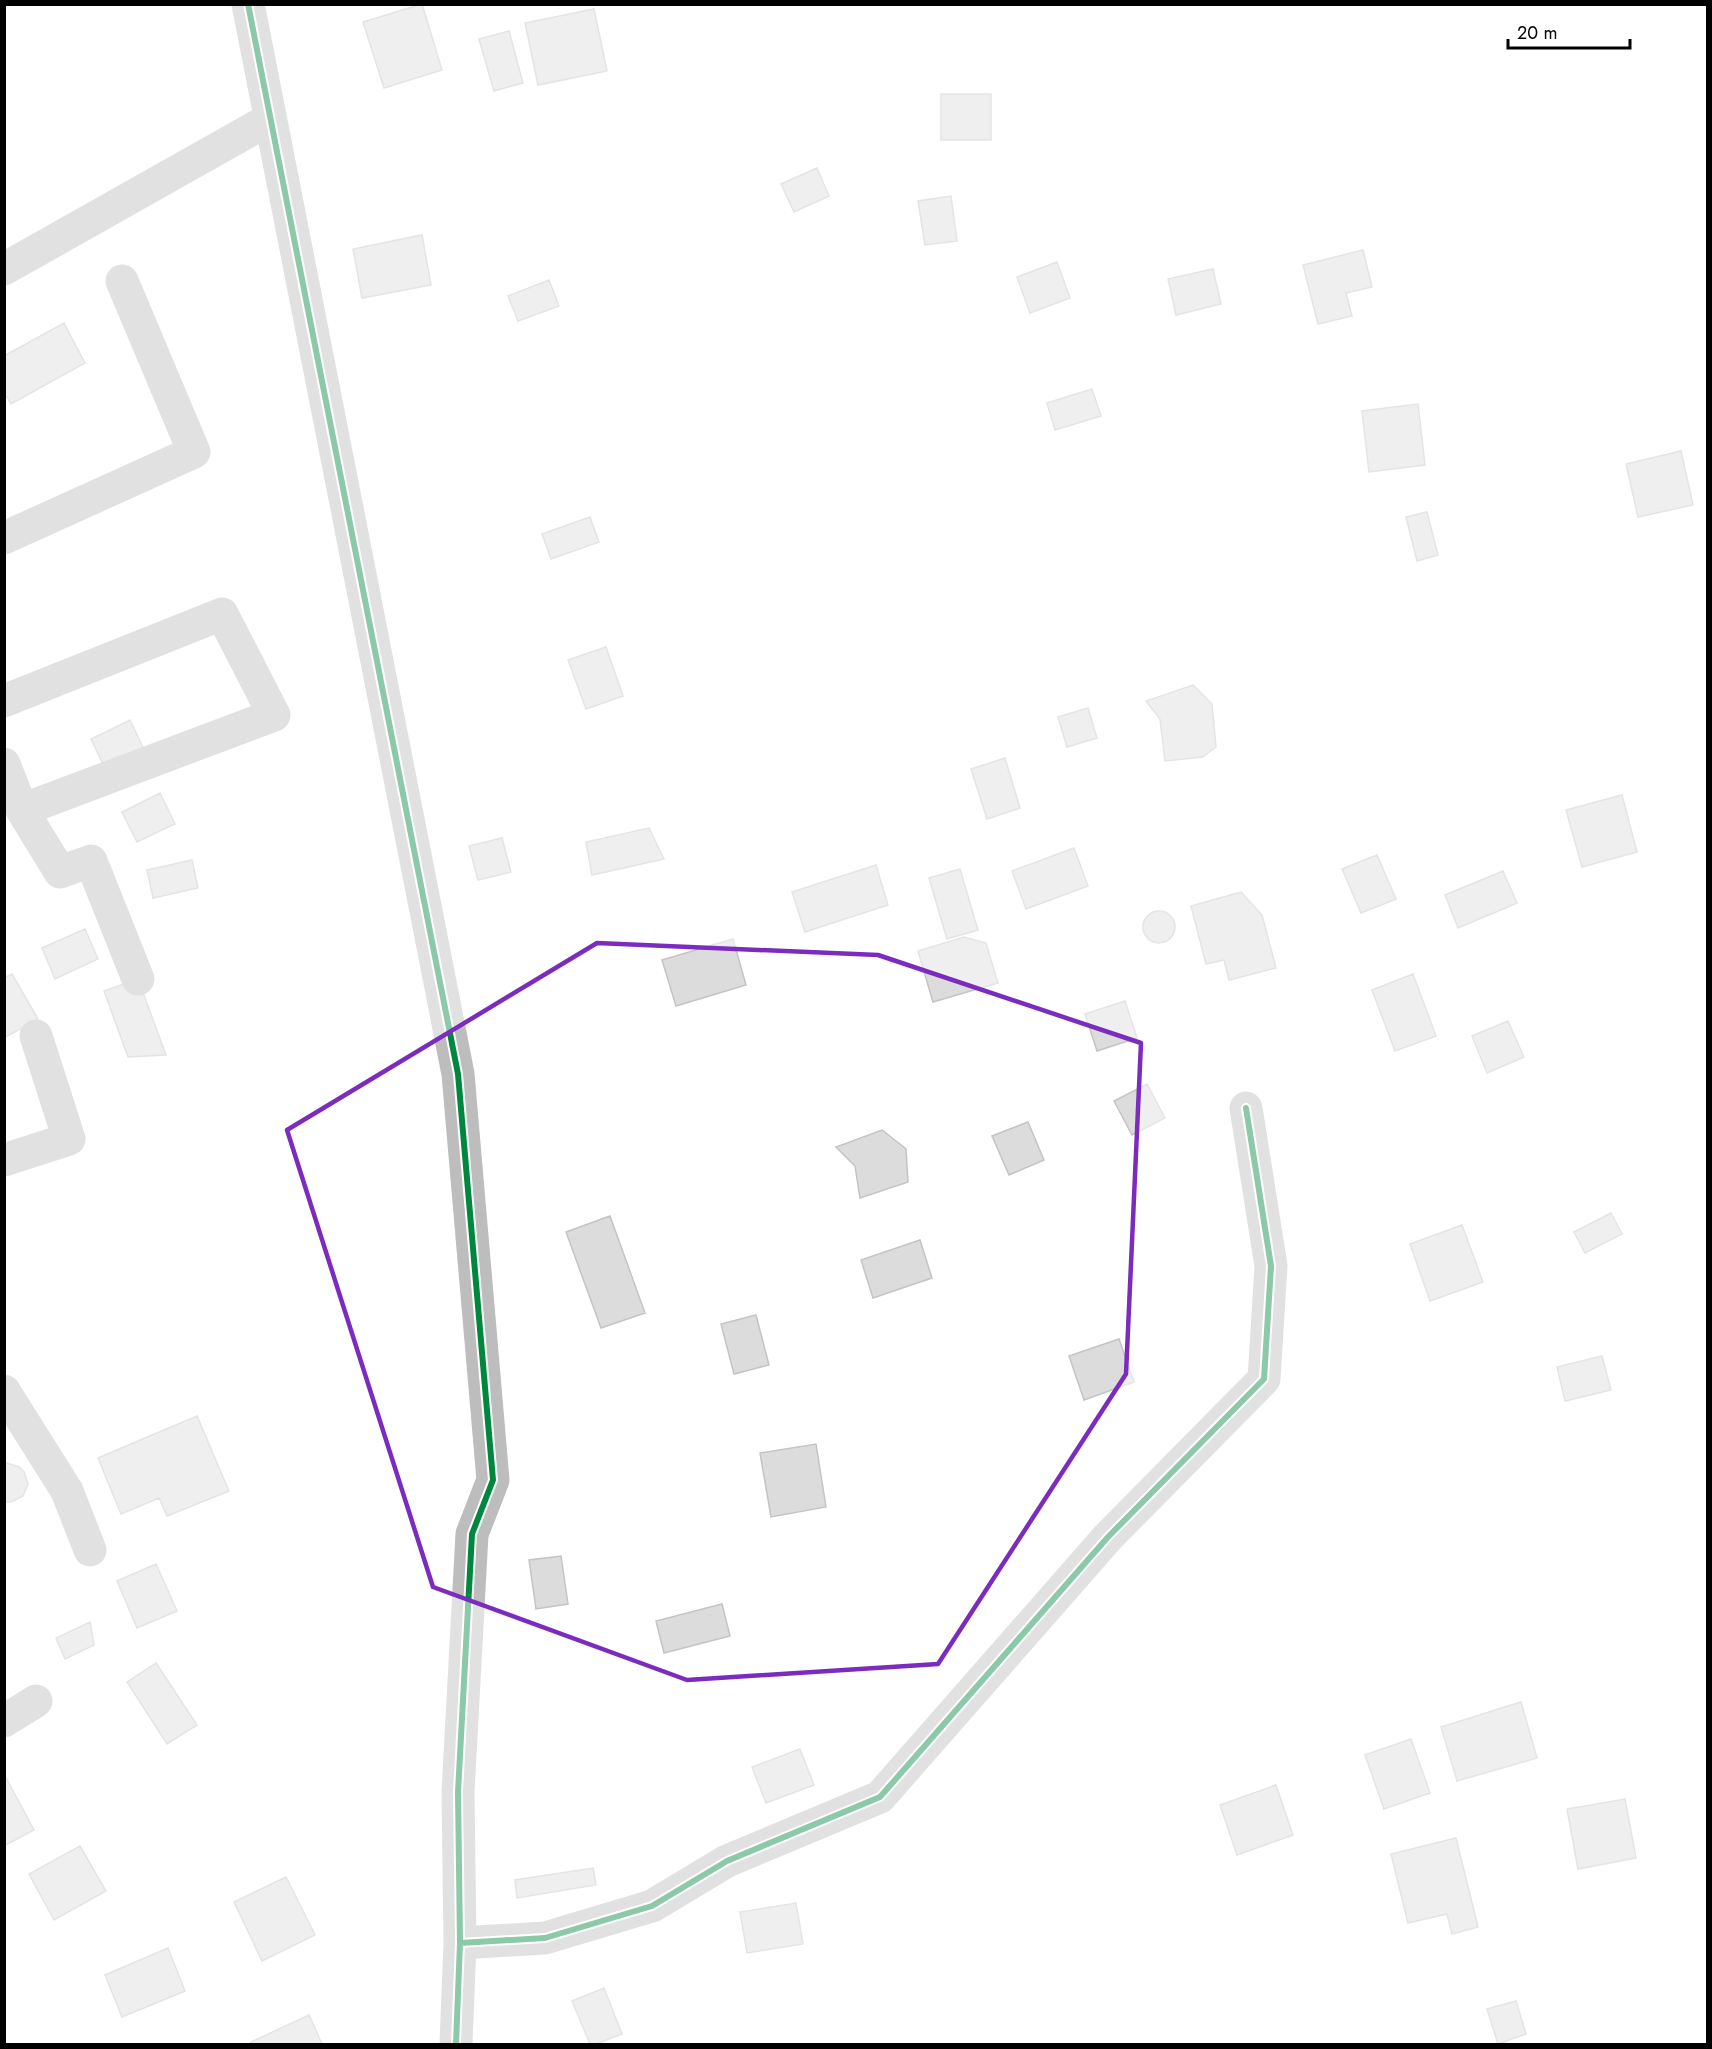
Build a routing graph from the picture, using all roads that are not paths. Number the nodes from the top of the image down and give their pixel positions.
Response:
1 (248, 4) edge
2 (270, 119) junction
3 (4, 269) edge
4 (122, 281) dead end
5 (4, 538) edge
6 (4, 701) edge
7 (4, 764) edge
8 (22, 810) junction
9 (138, 979) dead end
10 (36, 1036) dead end
11 (1246, 1108) dead end
12 (4, 1160) edge
13 (4, 1391) edge
14 (90, 1550) dead end
15 (36, 1701) dead end
16 (4, 1721) edge
17 (460, 1943) junction
18 (456, 2044) edge

1 - 2 street
2 - 3 street
2 - 17 street
4 - 5 street
6 - 8 street
7 - 8 street
8 - 9 street
10 - 12 street
11 - 17 street
13 - 14 street
15 - 16 street
17 - 18 street

